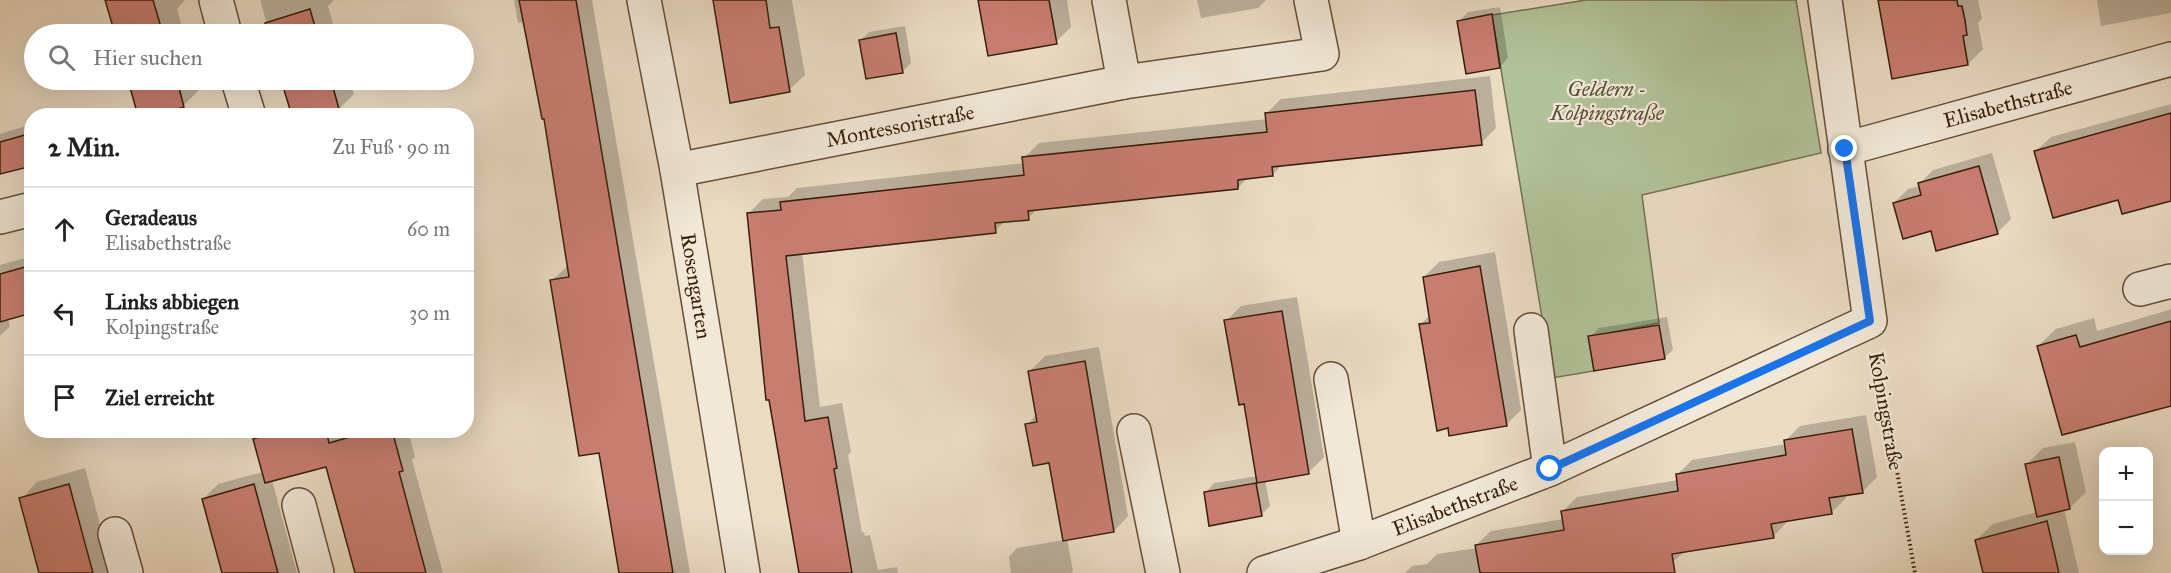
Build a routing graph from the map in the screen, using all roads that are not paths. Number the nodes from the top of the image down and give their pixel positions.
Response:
1 (216, 0) edge
2 (644, 0) edge
3 (1109, 0) edge
4 (1311, 0) edge
5 (1825, 0) edge
6 (222, 24) edge
7 (2171, 59) edge
8 (1124, 82) junction
9 (241, 90) edge
10 (247, 108) edge
11 (1845, 149) junction
12 (677, 170) junction
13 (24, 211) edge
14 (0, 217) edge
15 (1531, 330) dead end
16 (1331, 379) dead end
17 (1134, 431) dead end
18 (1550, 469) junction
19 (299, 505) dead end
20 (115, 534) dead end
21 (1359, 543) junction
22 (126, 573) edge
23 (317, 573) edge
24 (743, 573) edge
25 (1163, 573) edge
26 (1264, 573) edge

1 - 6 street
2 - 12 street, Rosengarten
3 - 8 street
4 - 8 street, Montessoristraße
5 - 11 street
7 - 11 street, Elisabethstraße
8 - 12 street, Montessoristraße
9 - 10 street
11 - 18 street, Elisabethstraße
12 - 24 street, Rosengarten
13 - 14 street
15 - 18 street
16 - 21 street
17 - 25 street
18 - 21 street, Elisabethstraße
19 - 23 street
20 - 22 street
21 - 26 street, Elisabethstraße

